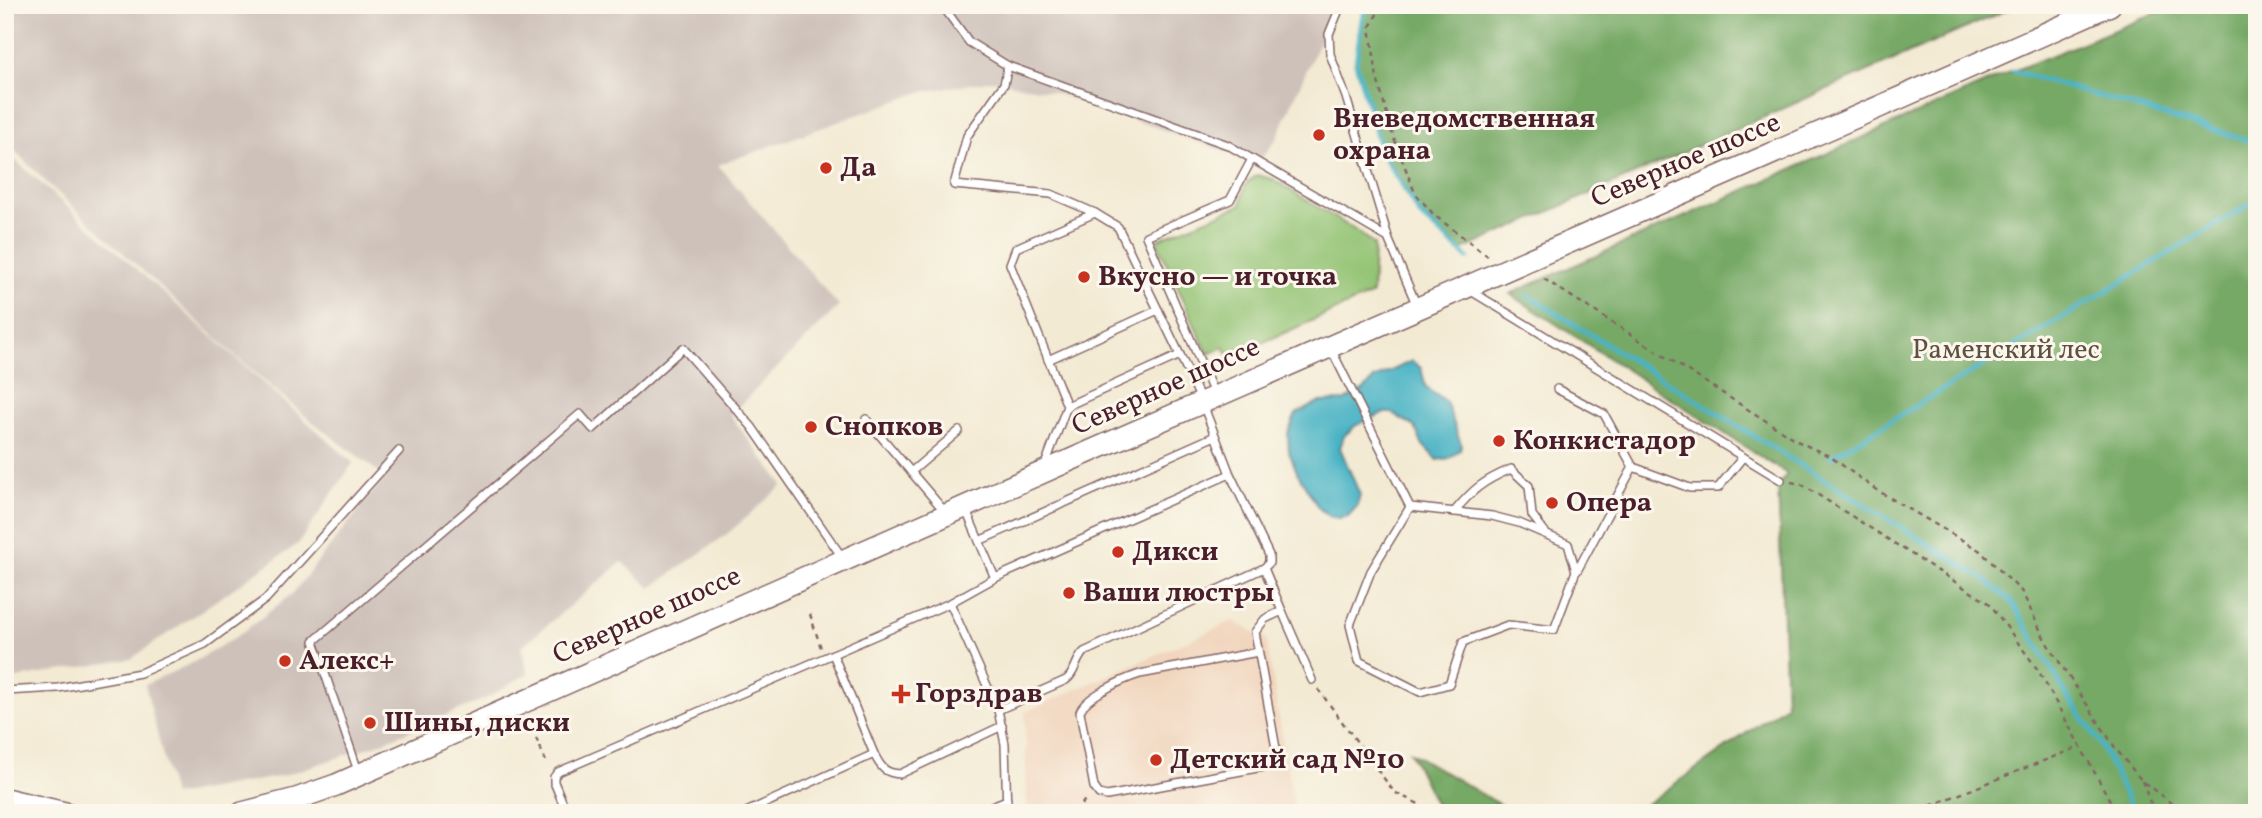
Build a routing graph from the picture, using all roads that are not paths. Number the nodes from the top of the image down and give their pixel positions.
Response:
1 (942, 5) edge
2 (1341, 5) edge
3 (2110, 5) edge
4 (1008, 66) junction
5 (1252, 159) junction
6 (1095, 213) junction
7 (1388, 238) junction
8 (1464, 287) junction
9 (1418, 307) junction
10 (1158, 310) junction
11 (1330, 346) junction
12 (1180, 355) junction
13 (1048, 360) junction
14 (1558, 388) dead end
15 (1208, 399) junction
16 (1067, 406) junction
17 (866, 419) dead end
18 (959, 431) dead end
19 (1215, 436) junction
20 (399, 450) dead end
21 (1743, 457) junction
22 (1633, 467) junction
23 (911, 472) junction
24 (1043, 472) junction
25 (1230, 474) junction
26 (1781, 480) road end
27 (1410, 508) junction
28 (955, 510) junction
29 (1454, 512) junction
30 (1545, 532) junction
31 (979, 541) junction
32 (843, 559) junction
33 (1264, 568) junction
34 (1576, 571) junction
35 (995, 578) junction
36 (950, 603) junction
37 (1282, 611) junction
38 (1258, 652) junction
39 (833, 653) junction
40 (1312, 680) road end
41 (5, 691) edge
42 (998, 710) junction
43 (1002, 726) junction
44 (874, 754) junction
45 (360, 775) junction
46 (5, 799) edge
47 (1007, 800) junction
48 (65, 813) edge
49 (242, 813) edge
50 (567, 813) edge
51 (744, 813) edge
52 (974, 813) edge
53 (1007, 813) edge

1 - 4 lane
2 - 7 lane
3 - 8 main road, Северное шоссе
4 - 5 lane
4 - 6 lane
5 - 7 lane
5 - 15 lane
6 - 10 lane
6 - 13 lane
7 - 9 lane
8 - 9 main road, Северное шоссе
8 - 21 lane
9 - 11 main road, Северное шоссе
10 - 12 lane
10 - 13 lane
11 - 15 main road, Северное шоссе
11 - 27 lane
12 - 15 lane
12 - 16 lane
13 - 16 lane
14 - 22 lane
15 - 19 lane
15 - 24 main road, Северное шоссе
16 - 24 lane
17 - 23 lane
18 - 23 lane
19 - 25 lane
19 - 31 lane
20 - 41 lane
21 - 22 lane
21 - 26 lane
22 - 34 lane
23 - 28 lane
24 - 28 main road, Северное шоссе
25 - 33 lane
25 - 35 lane
27 - 29 lane
27 - 34 lane
28 - 31 lane
28 - 32 main road, Северное шоссе
29 - 30 lane
29 - 30 lane
30 - 34 lane
31 - 35 lane
32 - 45 main road, Северное шоссе
32 - 45 lane
33 - 37 lane
33 - 42 lane
35 - 36 lane
36 - 39 lane
36 - 42 lane
37 - 38 lane
37 - 40 lane
38 - 38 lane
39 - 44 lane
39 - 50 lane
42 - 43 lane
43 - 44 lane
43 - 47 lane
44 - 51 lane
45 - 49 main road, Северное шоссе
46 - 48 main road
47 - 52 lane
47 - 53 lane

